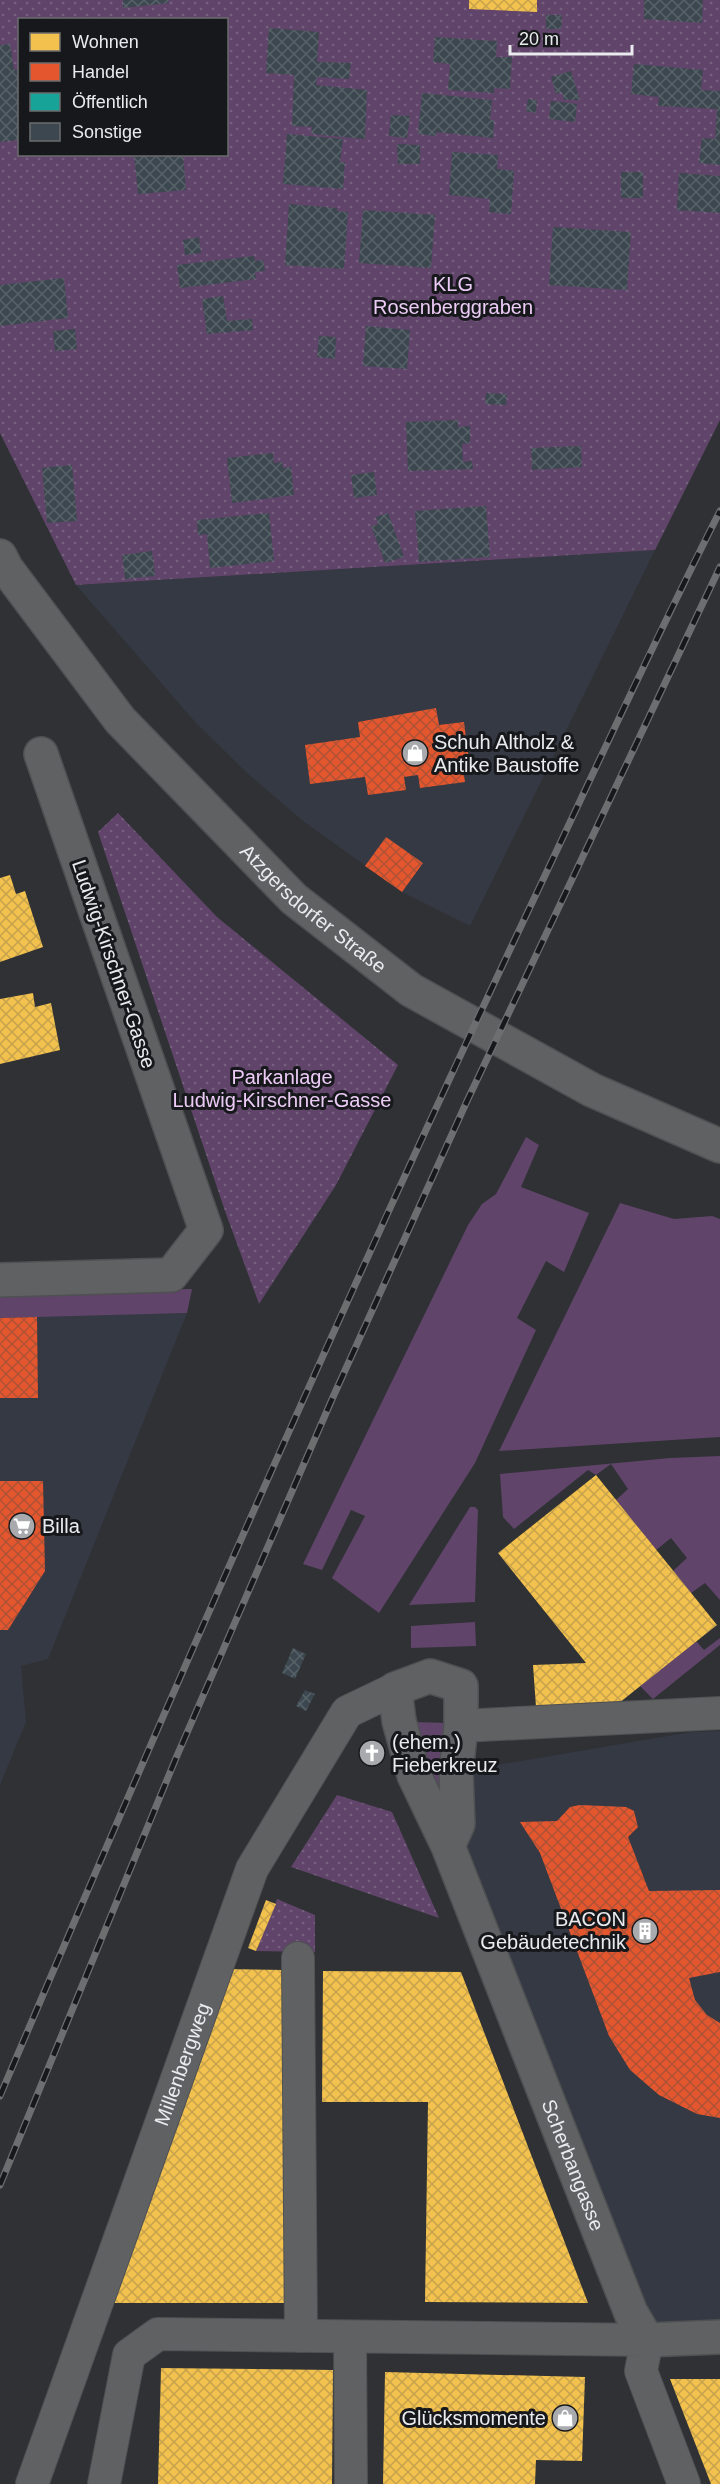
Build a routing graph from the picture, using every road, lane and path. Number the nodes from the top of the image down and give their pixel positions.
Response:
1 (2, 565) edge
2 (41, 754) dead end
3 (720, 1146) edge
4 (0, 1280) edge
5 (395, 1689) junction
6 (720, 1713) edge
7 (461, 1726) junction
8 (448, 1846) junction
9 (298, 1958) dead end
10 (301, 2336) junction
11 (350, 2337) junction
12 (720, 2337) edge
13 (83, 2340) junction
14 (647, 2340) junction
15 (129, 2355) junction
16 (32, 2484) edge
17 (104, 2484) edge
18 (351, 2484) edge
19 (684, 2484) edge

1 - 3 street, Atzgersdorfer Straße
2 - 4 street, Ludwig-Kirschner-Gasse
5 - 7 street
5 - 8 street, Scherbangasse
5 - 13 street, Millenbergweg
6 - 7 street
7 - 8 street
8 - 14 street, Scherbangasse
9 - 10 street
10 - 11 street
10 - 15 street
11 - 14 street
11 - 18 street
12 - 14 street
13 - 15 street
13 - 16 street, Millenbergweg
14 - 19 street
15 - 17 street

